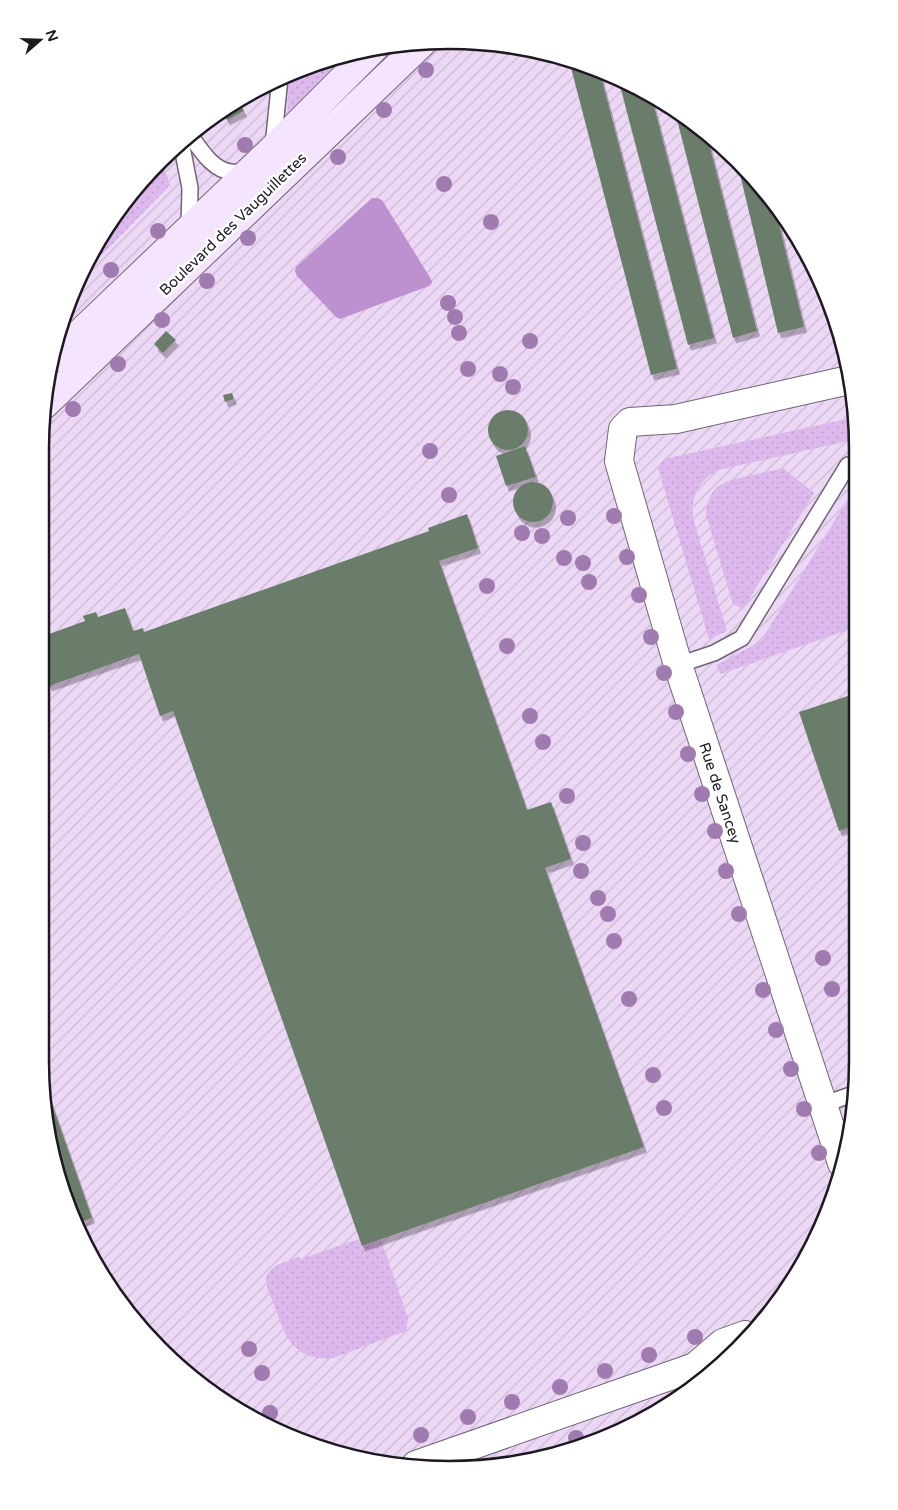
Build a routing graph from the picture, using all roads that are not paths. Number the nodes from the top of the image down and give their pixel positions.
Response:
1 (414, 51) edge
2 (363, 58) edge
3 (279, 87) edge
4 (194, 140) edge
5 (273, 149) junction
6 (183, 150) edge
7 (249, 170) junction
8 (189, 228) junction
9 (60, 352) edge
10 (844, 381) edge
11 (52, 397) edge
12 (848, 465) dead end
13 (678, 665) junction
14 (847, 1096) edge
15 (822, 1105) junction
16 (839, 1153) edge
17 (738, 1337) edge
18 (705, 1367) edge
19 (427, 1460) edge

1 - 11 street, Boulevard des Vauguillettes
2 - 5 street, Boulevard des Vauguillettes
3 - 5 lane
4 - 7 lane
5 - 7 street, Boulevard des Vauguillettes
6 - 8 lane
7 - 8 street, Boulevard des Vauguillettes
8 - 9 street, Boulevard des Vauguillettes
10 - 13 street, Rue de Sancey
12 - 13 lane
13 - 15 street, Rue de Sancey
14 - 15 lane
15 - 16 street, Rue de Sancey
17 - 18 street
18 - 19 street

